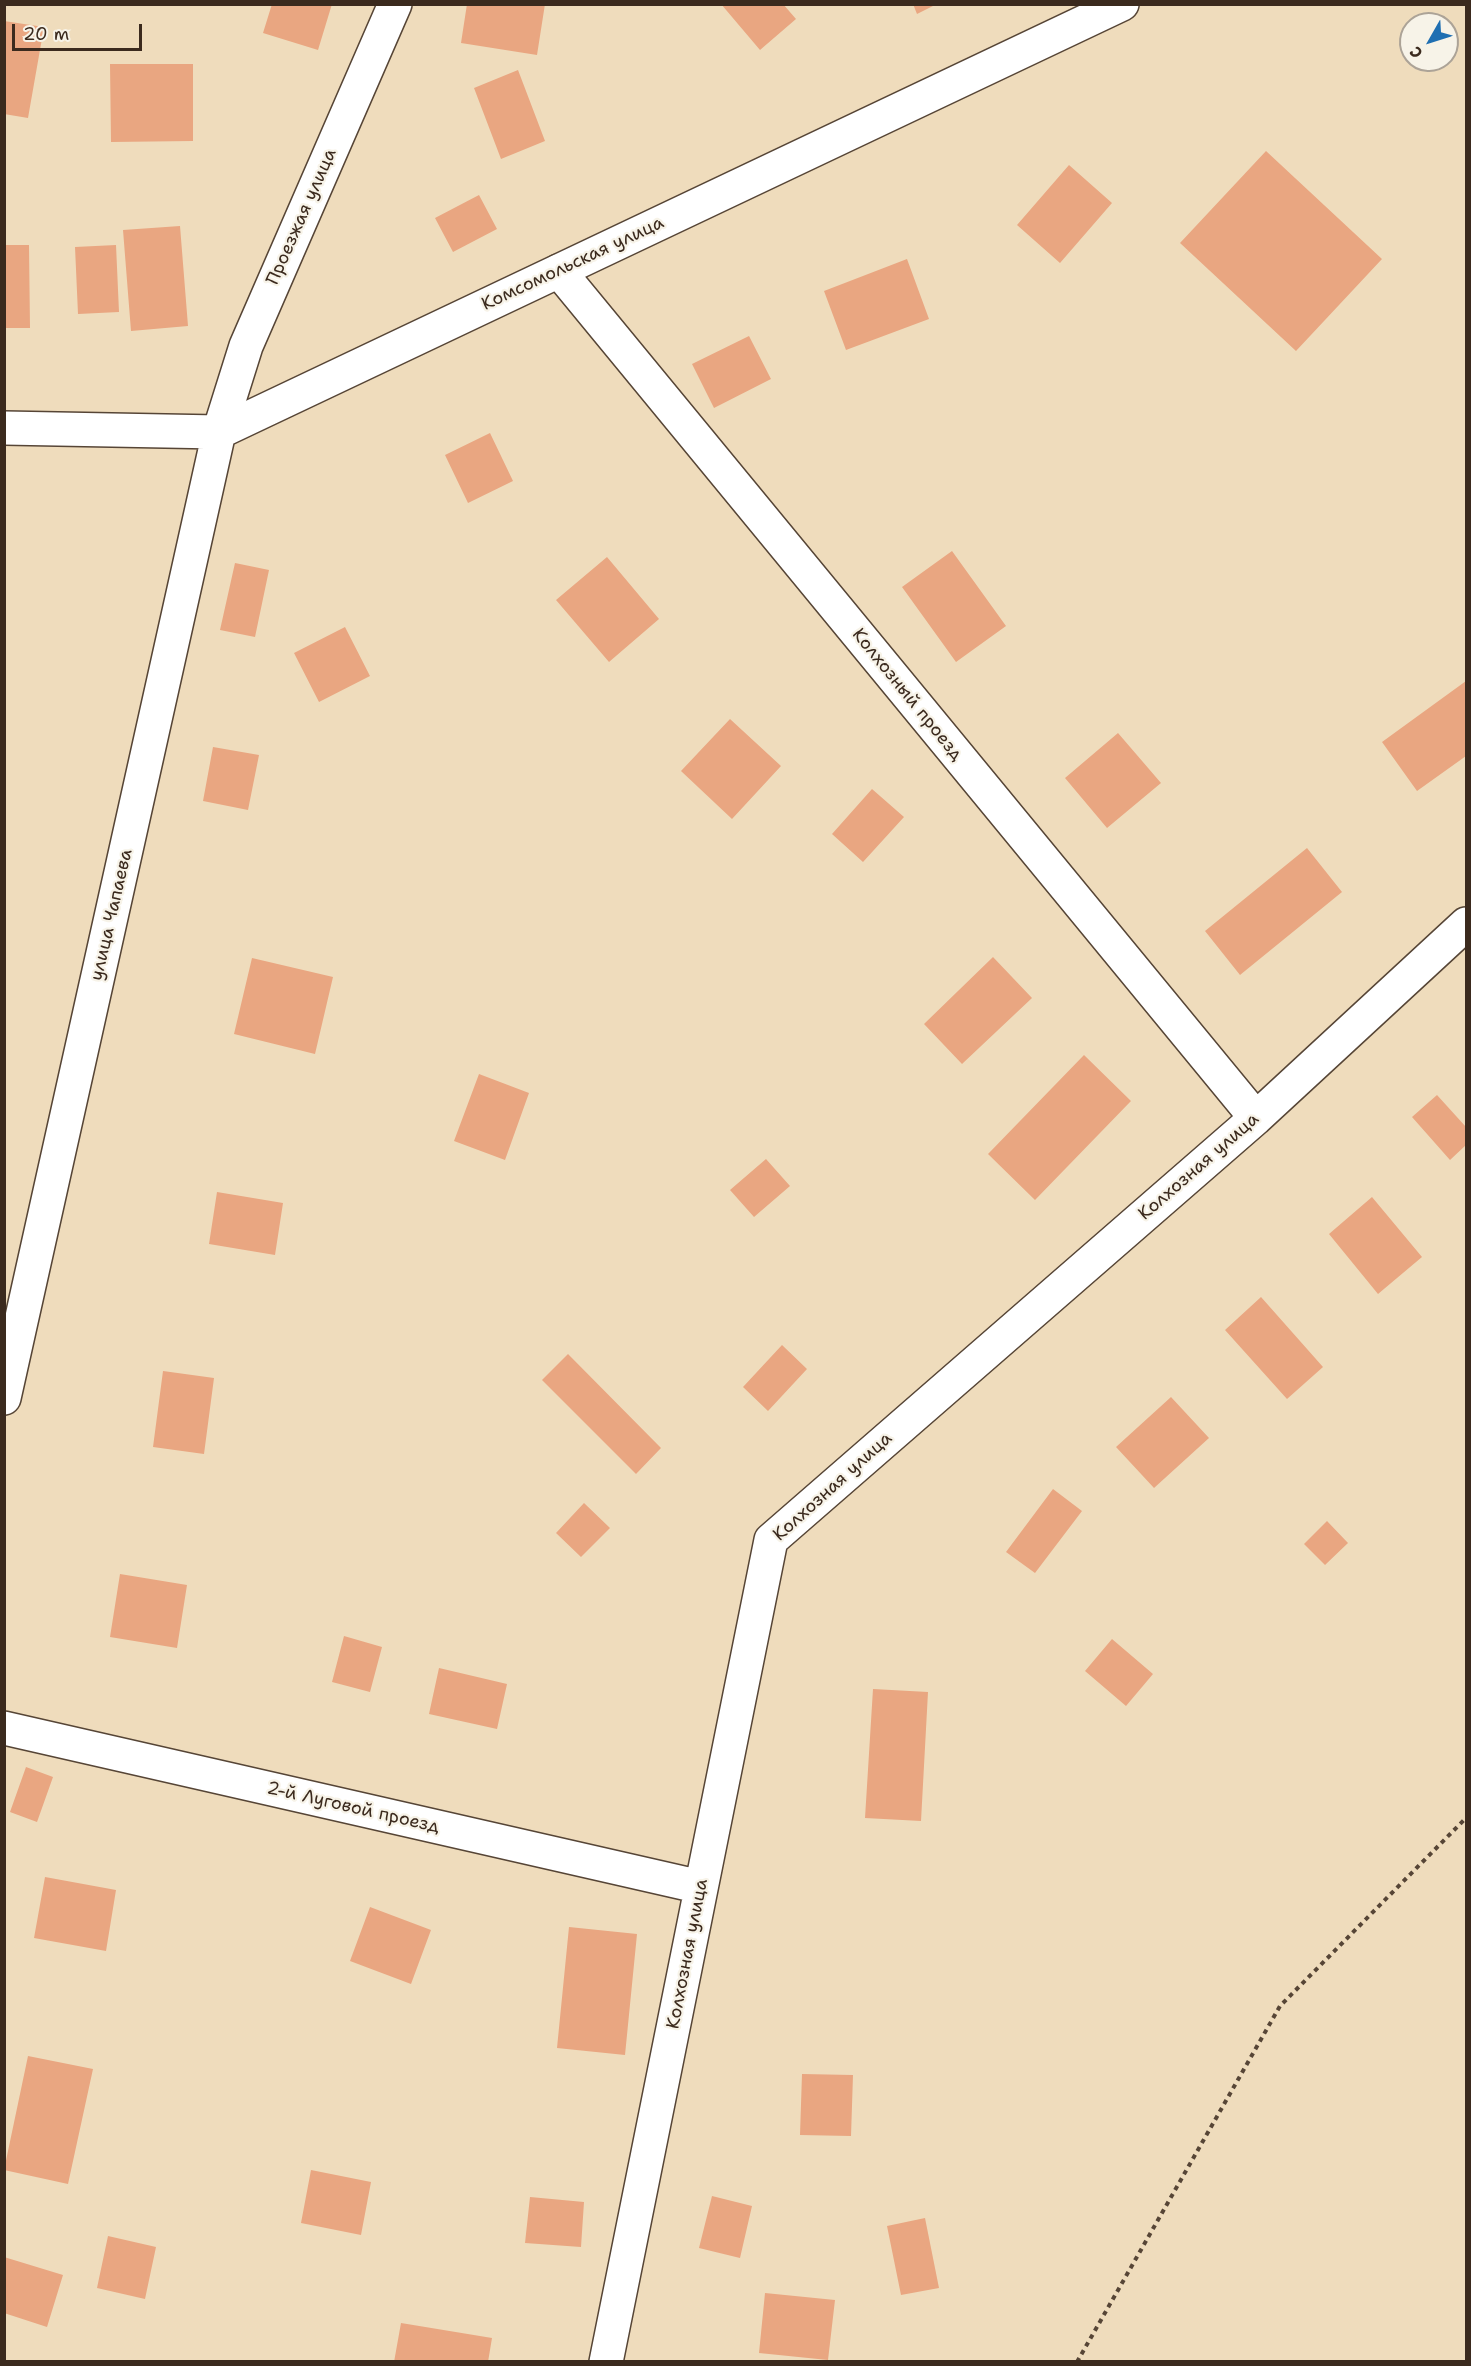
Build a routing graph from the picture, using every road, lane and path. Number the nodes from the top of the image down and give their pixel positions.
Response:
1 (395, 4) edge
2 (1122, 4) edge
3 (559, 271) junction
4 (4, 428) edge
5 (219, 432) junction
6 (1467, 924) edge
7 (1256, 1118) junction
8 (4, 1398) edge
9 (4, 1728) edge
10 (1467, 1818) edge
11 (701, 1887) junction
12 (606, 2361) edge
13 (1077, 2361) edge

1 - 5 street, Проезжая улица
2 - 3 street, Комсомольская улица
3 - 5 street, Комсомольская улица
3 - 7 street, Колхозный проезд
4 - 5 street, Комсомольская улица
5 - 8 street, улица Чапаева
6 - 7 street, Колхозная улица
7 - 11 street, Колхозная улица
9 - 11 street, 2-й Луговой проезд
10 - 13 path
11 - 12 street, Колхозная улица

